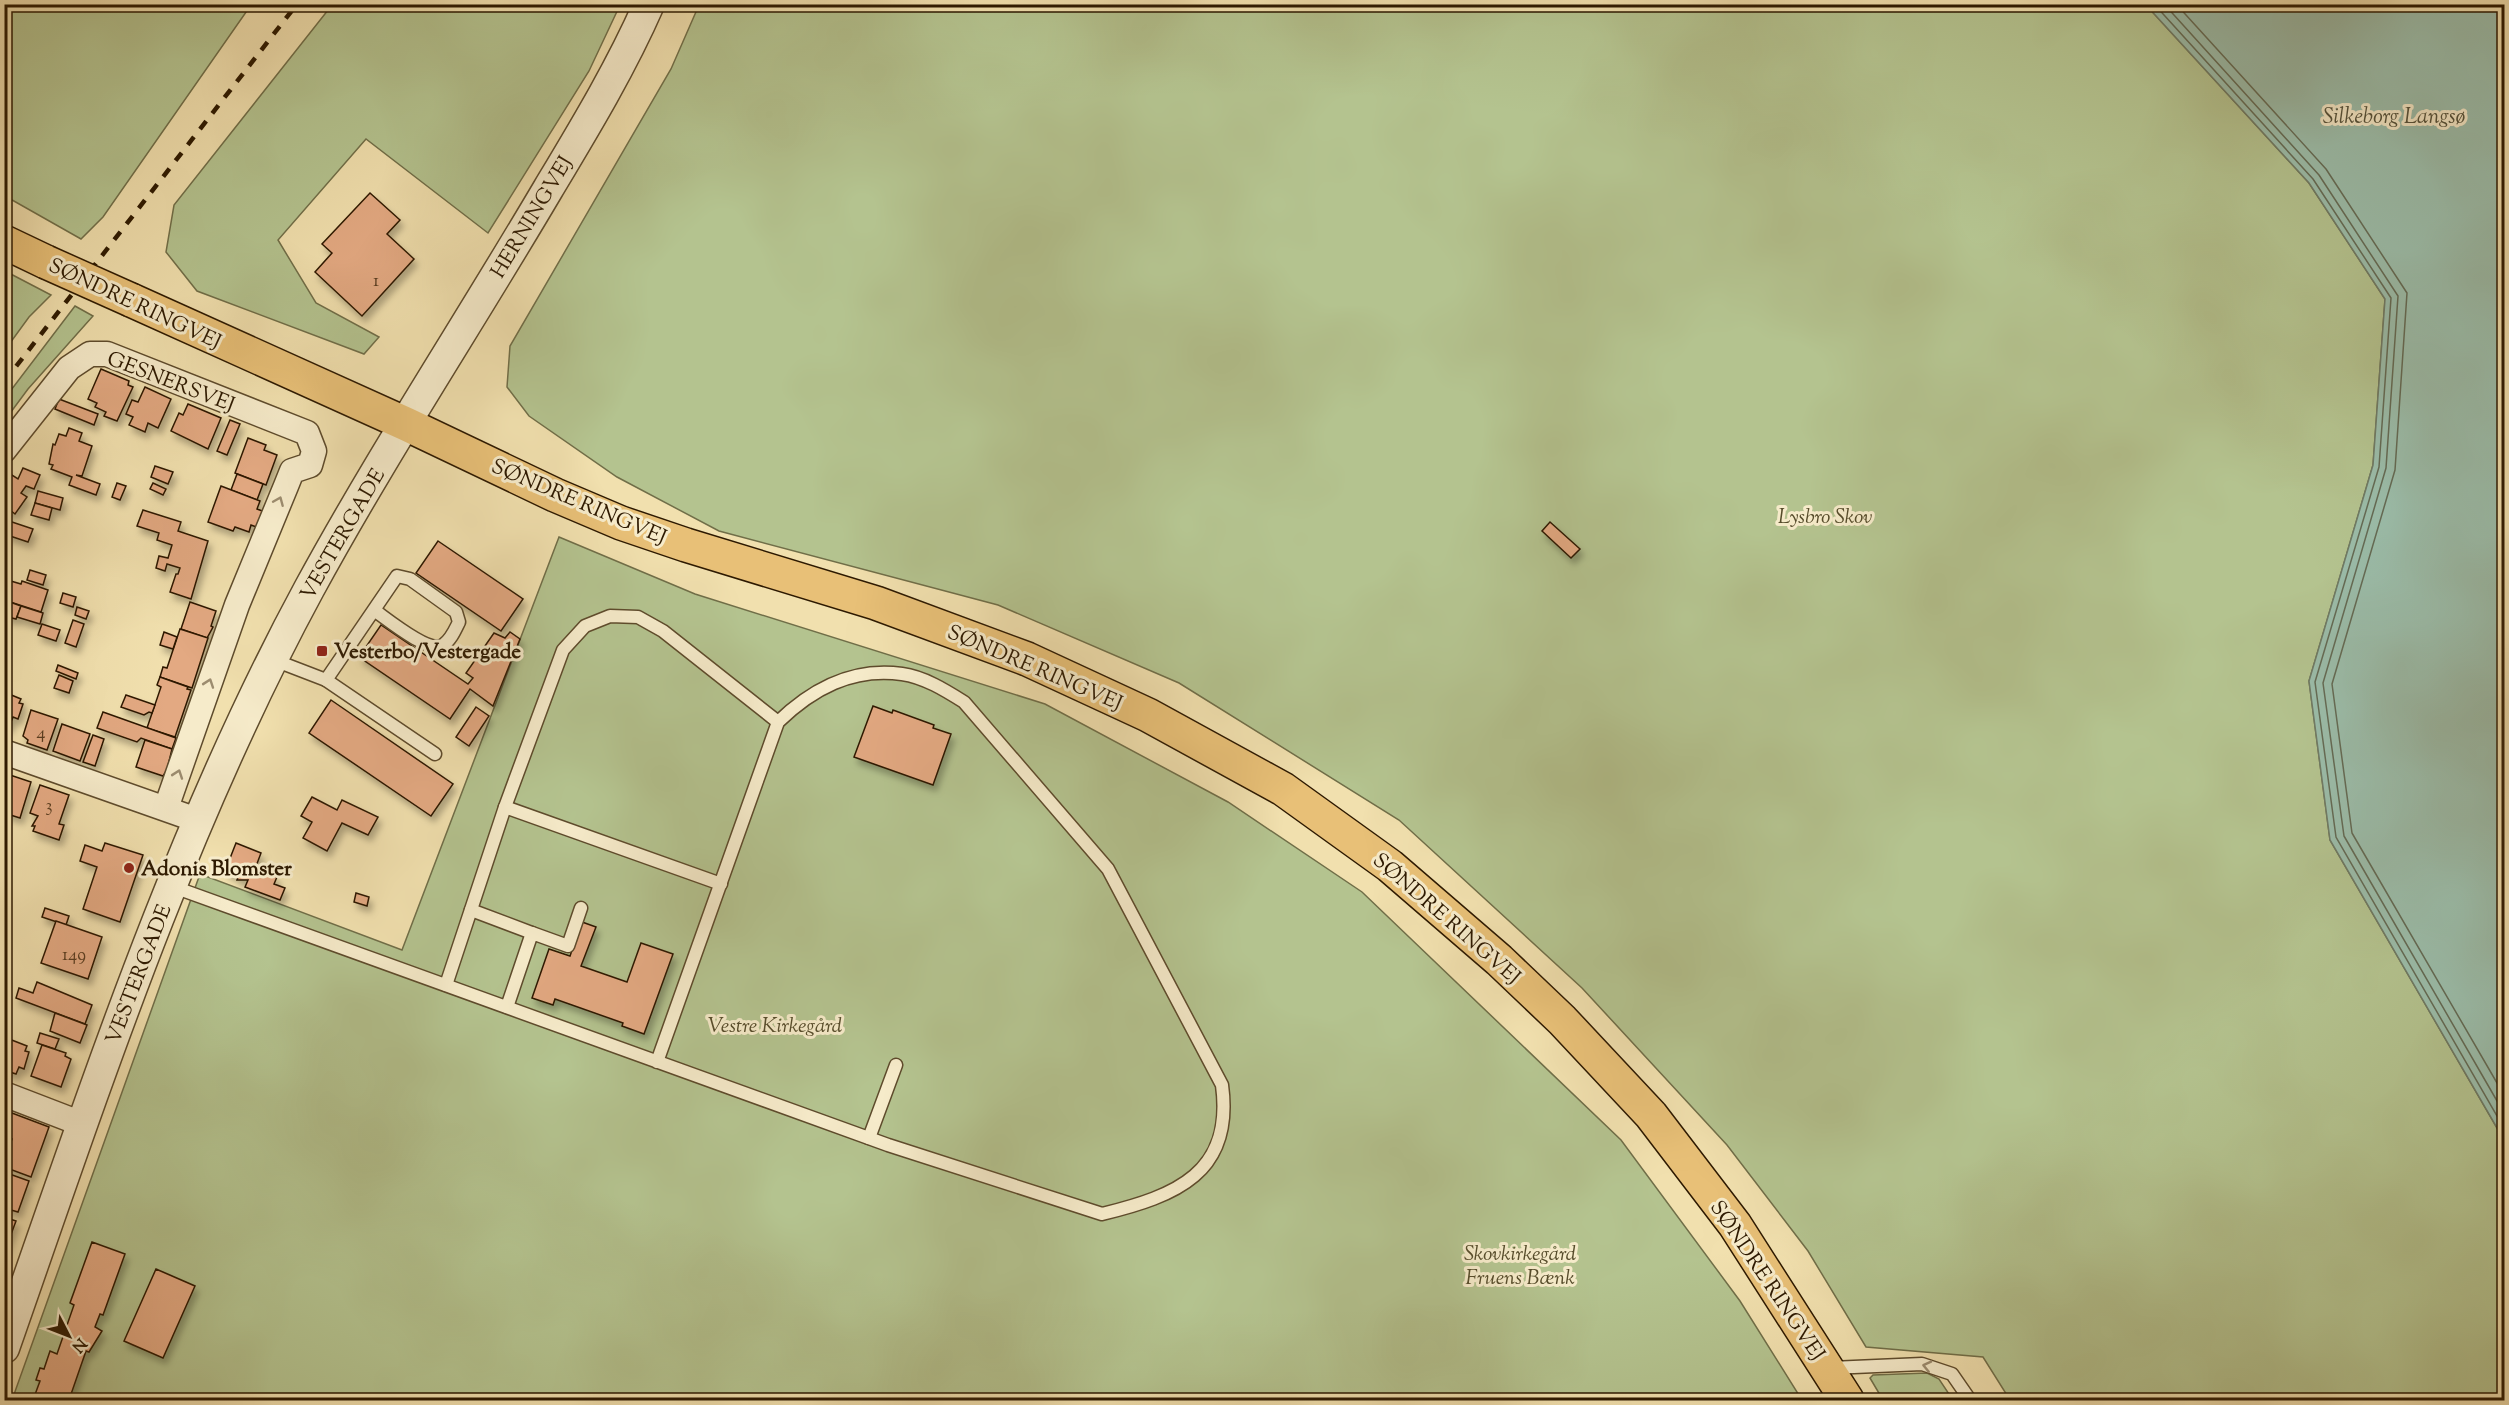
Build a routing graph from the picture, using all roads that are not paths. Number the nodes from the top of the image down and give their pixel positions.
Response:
1 (649, 4) edge
2 (4, 242) edge
3 (406, 424) junction
4 (4, 450) edge
5 (374, 610) junction
6 (273, 660) junction
7 (326, 680) junction
8 (778, 722) junction
9 (4, 752) edge
10 (435, 754) dead end
11 (505, 807) junction
12 (166, 808) junction
13 (197, 820) junction
14 (721, 884) junction
15 (171, 885) junction
16 (581, 908) dead end
17 (471, 910) junction
18 (531, 933) junction
19 (446, 985) junction
20 (507, 1007) junction
21 (657, 1062) junction
22 (896, 1065) dead end
23 (4, 1094) edge
24 (82, 1124) junction
25 (869, 1138) junction
26 (4, 1348) edge
27 (1828, 1369) junction
28 (1847, 1401) edge
29 (1970, 1401) edge

1 - 3 street, HERNINGVEJ
2 - 3 main road, SØNDRE RINGVEJ, bridge
3 - 6 street, VESTERGADE
3 - 27 main road, SØNDRE RINGVEJ
12 -> 4 street, GESNERSVEJ
5 - 5 lane
5 - 7 lane
6 - 7 lane
6 - 13 street, VESTERGADE
7 - 10 lane
8 - 11 lane
8 - 14 lane
8 - 25 lane
9 - 12 street
11 - 14 lane
11 - 17 lane
12 - 13 street
13 - 15 street, VESTERGADE
14 - 21 lane
15 - 19 lane
15 - 24 street, VESTERGADE
16 - 18 lane
17 - 18 lane
17 - 19 lane
18 - 20 lane
19 - 20 lane
20 - 21 lane
21 - 25 lane
22 - 25 lane
23 - 24 street
24 - 26 street, VESTERGADE
27 - 28 main road, SØNDRE RINGVEJ
29 -> 27 lane

